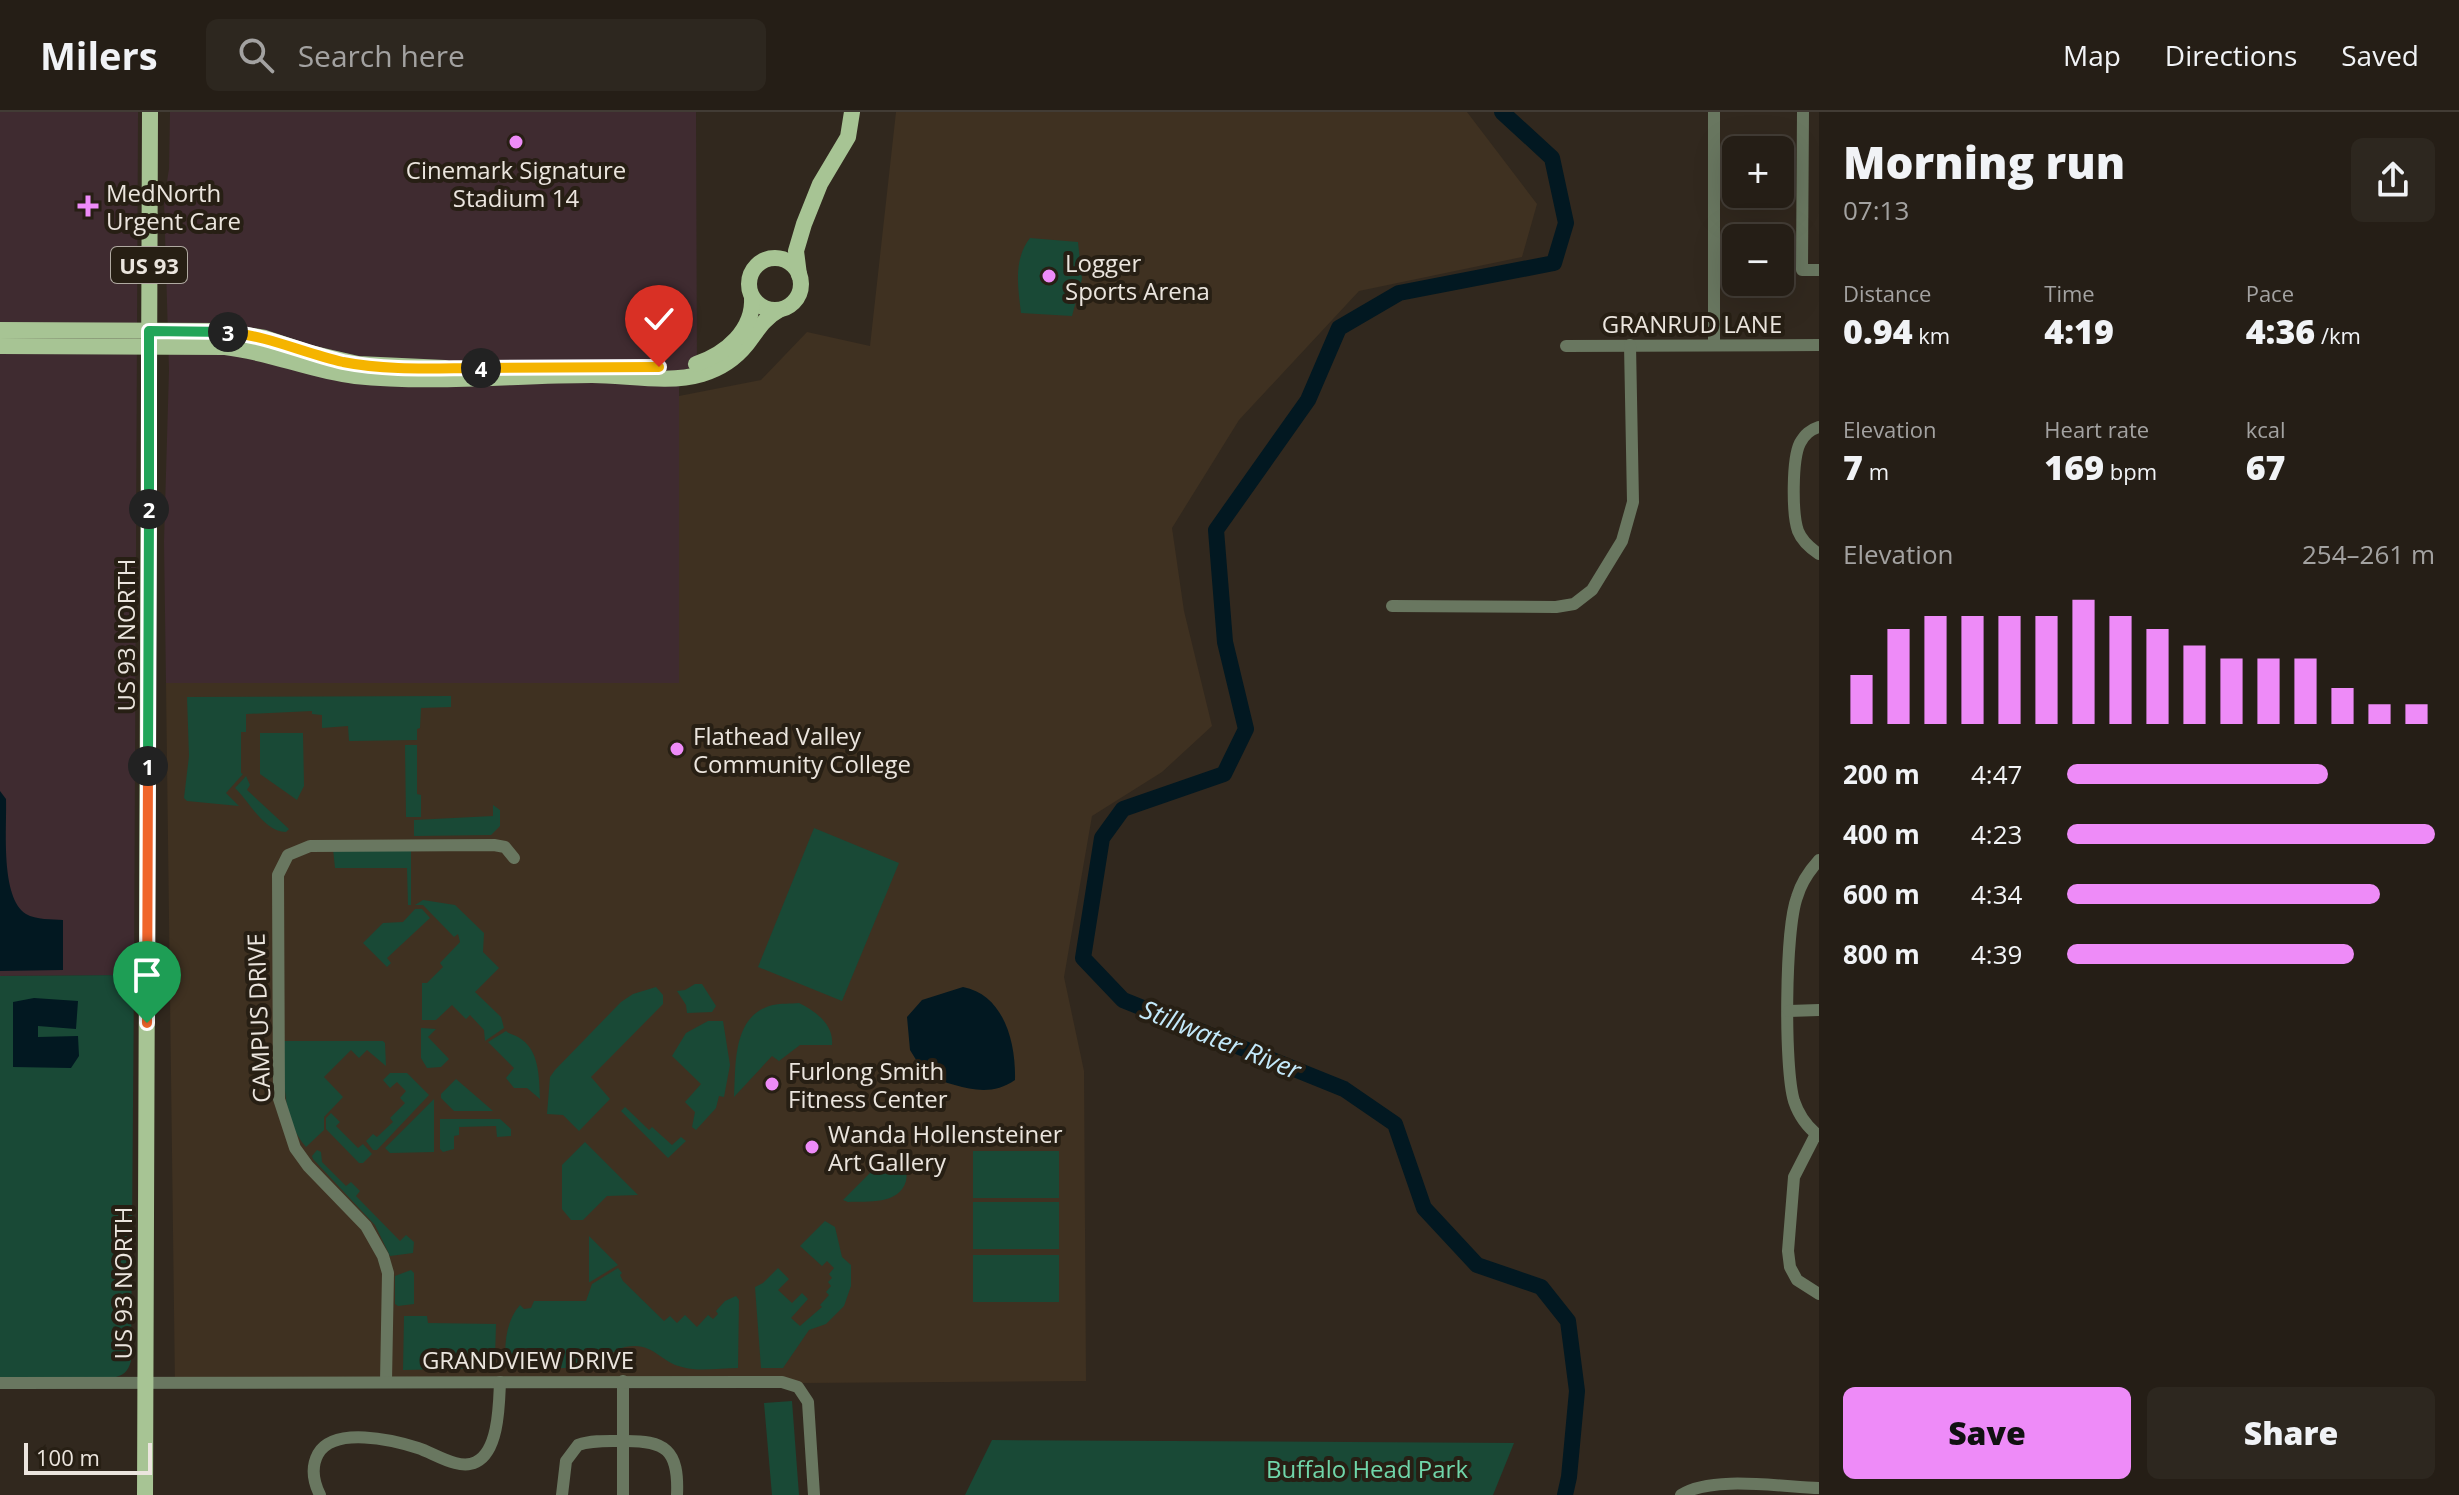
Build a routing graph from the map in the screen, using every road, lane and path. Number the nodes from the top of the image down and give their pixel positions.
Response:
1 (150, 112) edge
2 (1714, 112) edge
3 (1803, 112) edge
4 (851, 117) edge
5 (770, 259) junction
6 (1819, 270) edge
7 (799, 275) junction
8 (752, 297) junction
9 (779, 310) junction
10 (0, 330) edge
11 (149, 338) junction
12 (1630, 345) junction
13 (1714, 345) junction
14 (1819, 345) edge
15 (0, 346) edge
16 (1566, 346) dead end
17 (1819, 427) edge
18 (1819, 554) edge
19 (1392, 606) dead end
20 (514, 858) dead end
21 (1819, 860) edge
22 (1819, 1010) edge
23 (1789, 1011) junction
24 (1818, 1135) edge
25 (1819, 1294) edge
26 (386, 1381) junction
27 (623, 1381) junction
28 (500, 1382) junction
29 (0, 1383) edge
30 (146, 1383) junction
31 (622, 1441) junction
32 (1819, 1488) edge
33 (145, 1495) edge
34 (320, 1495) edge
35 (562, 1495) edge
36 (623, 1495) edge
37 (677, 1495) edge
38 (814, 1495) edge
39 (1681, 1495) edge

1 - 11 main road, US 93 NORTH / US 93
2 - 13 street
3 - 6 street
4 - 5 main road
4 - 7 main road
5 - 7 main road
5 - 8 main road
7 - 9 main road
8 - 9 main road
8 - 11 main road
9 - 11 main road
10 - 11 main road
11 - 15 main road
11 - 30 main road, US 93 NORTH / US 93
12 - 13 street, GRANRUD LANE
12 - 16 street, GRANRUD LANE
12 - 19 street
13 - 14 street, GRANRUD LANE
17 - 18 street
20 - 26 street, CAMPUS DRIVE
21 - 23 street
22 - 23 street
23 - 24 street
24 - 25 street
26 - 28 street, GRANDVIEW DRIVE
26 - 30 street, GRANDVIEW DRIVE
27 - 28 street, GRANDVIEW DRIVE
27 - 31 street
27 - 38 street, GRANDVIEW DRIVE
28 - 34 street
29 - 30 street, GRANDVIEW DRIVE
30 - 33 main road, US 93 NORTH / US 93
31 - 35 street
31 - 36 street
31 - 37 street
32 - 39 street

